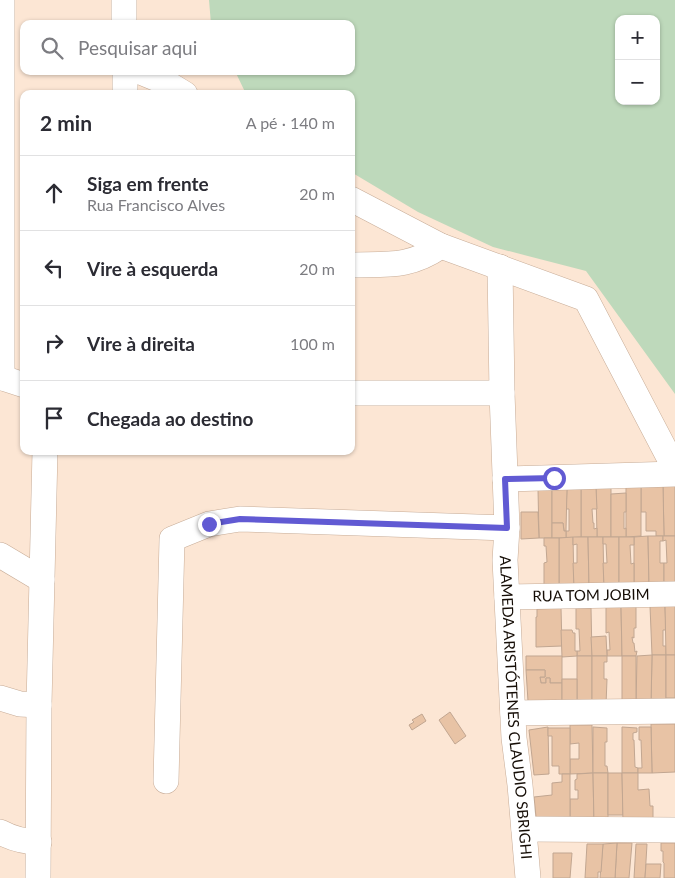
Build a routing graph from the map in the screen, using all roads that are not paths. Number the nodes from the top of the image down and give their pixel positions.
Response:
1 (2, 0) edge
2 (124, 0) edge
3 (124, 20) edge
4 (125, 75) edge
5 (148, 75) edge
6 (125, 90) edge
7 (179, 90) edge
8 (1, 101) edge
9 (355, 201) edge
10 (1, 213) edge
11 (441, 246) junction
12 (355, 264) edge
13 (500, 267) junction
14 (9, 380) edge
15 (355, 393) edge
16 (502, 394) junction
17 (45, 455) edge
18 (675, 469) edge
19 (675, 474) edge
20 (505, 479) junction
21 (507, 528) junction
22 (0, 555) edge
23 (42, 580) junction
24 (675, 594) edge
25 (508, 597) junction
26 (0, 698) edge
27 (39, 705) junction
28 (675, 711) edge
29 (513, 713) junction
30 (166, 781) dead end
31 (524, 829) junction
32 (675, 830) edge
33 (0, 832) edge
34 (38, 842) junction
35 (38, 878) edge
36 (528, 878) edge

1 - 8 street
2 - 3 street
4 - 6 street
5 - 7 street
8 - 10 street
9 - 11 street
10 - 14 street
11 - 12 street
11 - 13 street
13 - 16 street, ALAMEDA ARISTÓTENES CLAUDIO SBRIGHI
13 - 18 street
15 - 16 street
16 - 20 street, ALAMEDA ARISTÓTENES CLAUDIO SBRIGHI
17 - 23 street
19 - 20 street
20 - 21 street, ALAMEDA ARISTÓTENES CLAUDIO SBRIGHI
21 - 25 street, ALAMEDA ARISTÓTENES CLAUDIO SBRIGHI
21 - 30 street
22 - 23 street
23 - 27 street
24 - 25 street, RUA TOM JOBIM
25 - 29 street, ALAMEDA ARISTÓTENES CLAUDIO SBRIGHI
26 - 27 street
27 - 34 street
28 - 29 street
29 - 31 street, ALAMEDA ARISTÓTENES CLAUDIO SBRIGHI
31 - 32 street
31 - 36 street, ALAMEDA ARISTÓTENES CLAUDIO SBRIGHI
33 - 34 street
34 - 35 street

